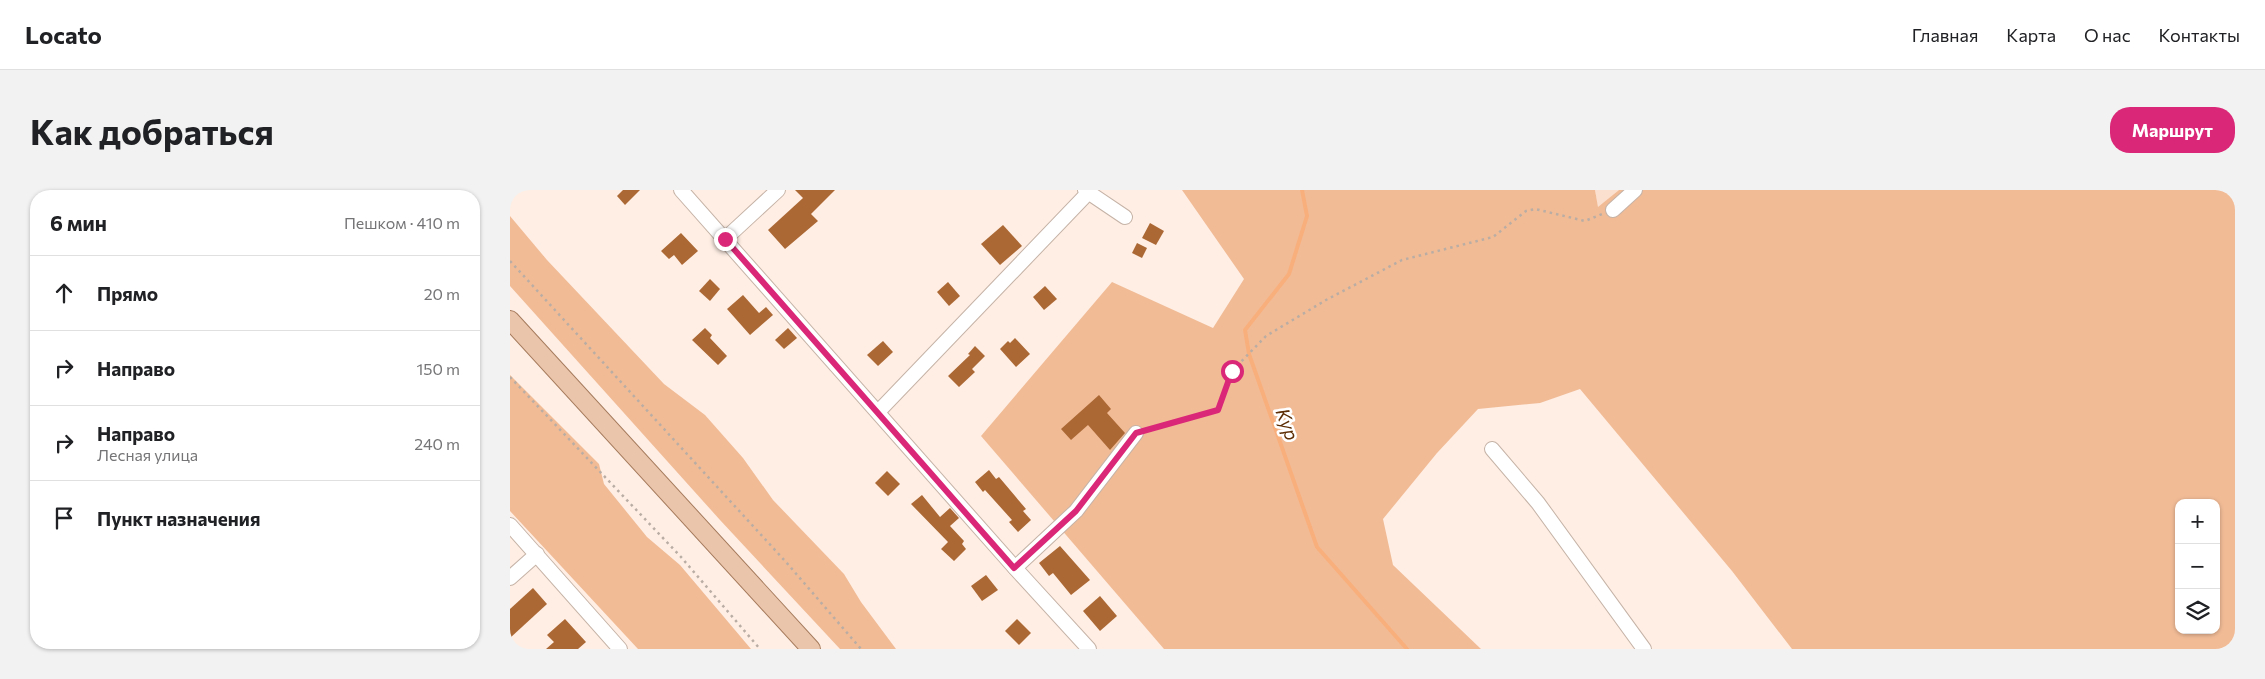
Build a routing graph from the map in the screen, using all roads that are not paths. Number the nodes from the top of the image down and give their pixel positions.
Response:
1 (681, 190) edge
2 (778, 190) edge
3 (1636, 190) edge
4 (1087, 191) edge
5 (1613, 210) road end
6 (1125, 217) dead end
7 (725, 239) junction
8 (510, 320) edge
9 (878, 412) junction
10 (1136, 433) road end
11 (1492, 449) dead end
12 (510, 525) edge
13 (537, 554) junction
14 (1014, 568) junction
15 (510, 578) edge
16 (620, 649) edge
17 (811, 649) edge
18 (1089, 649) edge
19 (1644, 649) edge

1 - 7 street
2 - 7 street
3 - 5 street
4 - 6 street
4 - 9 street
7 - 9 street
8 - 17 main road
9 - 14 street
10 - 14 street
11 - 19 street
12 - 13 street
13 - 15 street
13 - 16 street
14 - 18 street

